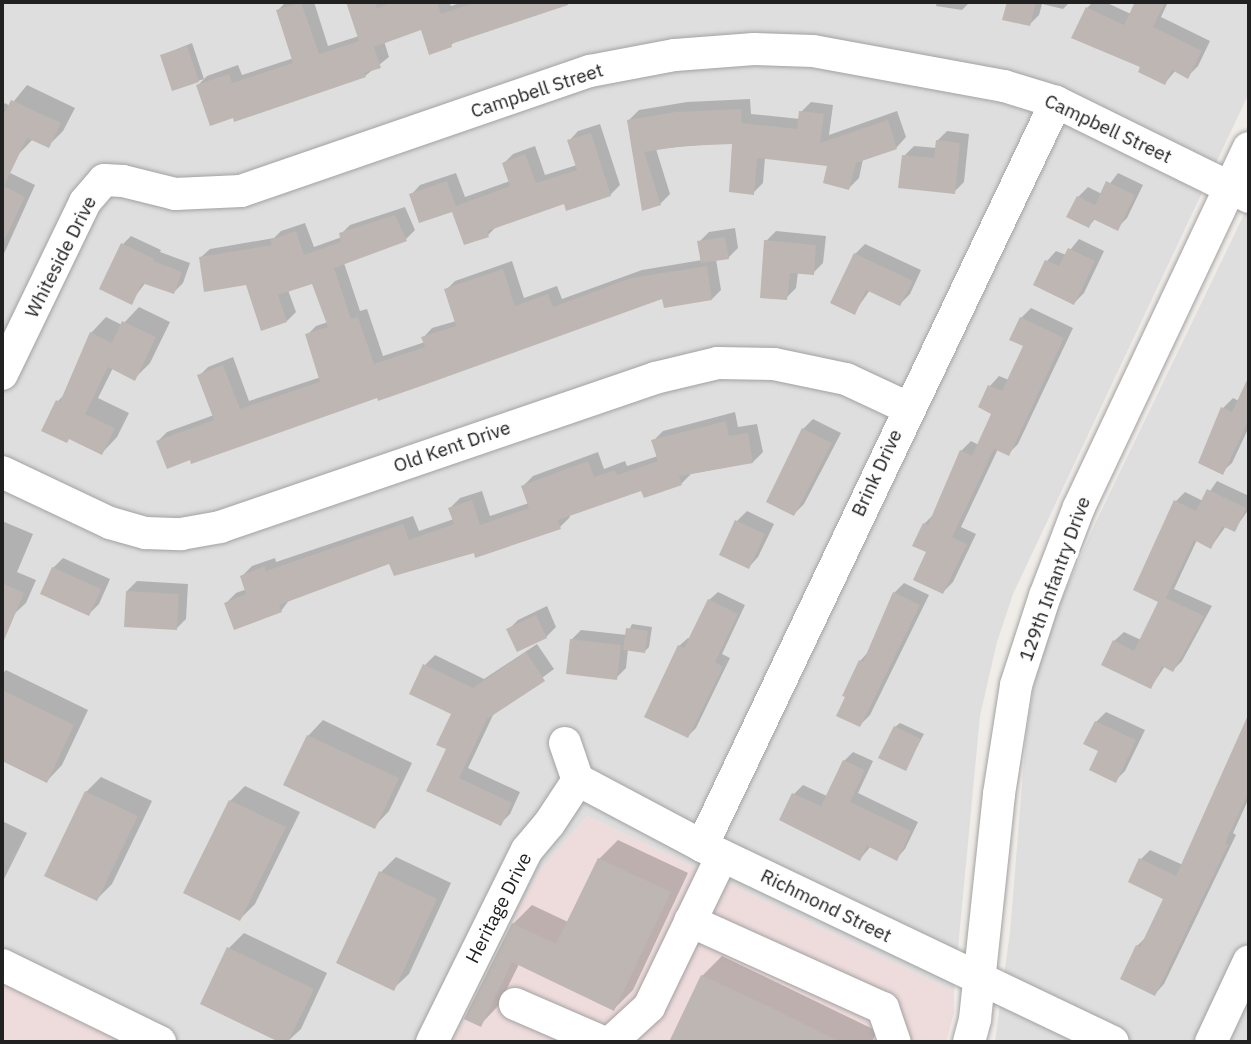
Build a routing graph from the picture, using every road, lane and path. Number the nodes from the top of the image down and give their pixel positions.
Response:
1 (1056, 102) junction
2 (1249, 148) edge
3 (104, 180) joint
4 (1240, 192) edge
5 (2, 374) edge
6 (908, 408) junction
7 (2, 472) edge
8 (565, 743) dead end
9 (578, 780) junction
10 (712, 851) junction
11 (690, 921) junction
12 (1249, 961) edge
13 (2, 965) edge
14 (979, 979) junction
15 (514, 1004) dead end
16 (160, 1042) edge
17 (432, 1042) edge
18 (603, 1042) edge
19 (611, 1042) edge
20 (895, 1042) edge
21 (970, 1042) edge
22 (1113, 1042) edge
23 (1211, 1042) edge

1 - 3 street, Campbell Street
1 - 4 street, Campbell Street
1 - 6 street, Brink Drive
2 - 4 street, 129th Infantry Drive
3 - 5 street, Whiteside Drive
4 - 14 street, 129th Infantry Drive
6 - 7 street, Old Kent Drive
6 - 10 street, Brink Drive
8 - 9 street
9 - 10 street, Richmond Street
9 - 17 street, Heritage Drive
10 - 11 street, Brink Drive
10 - 14 street, Richmond Street
11 - 19 street, Brink Drive
11 - 20 street
12 - 23 street
13 - 16 street
14 - 21 street, 129th Infantry Drive
14 - 22 street, Richmond Street
15 - 18 street

